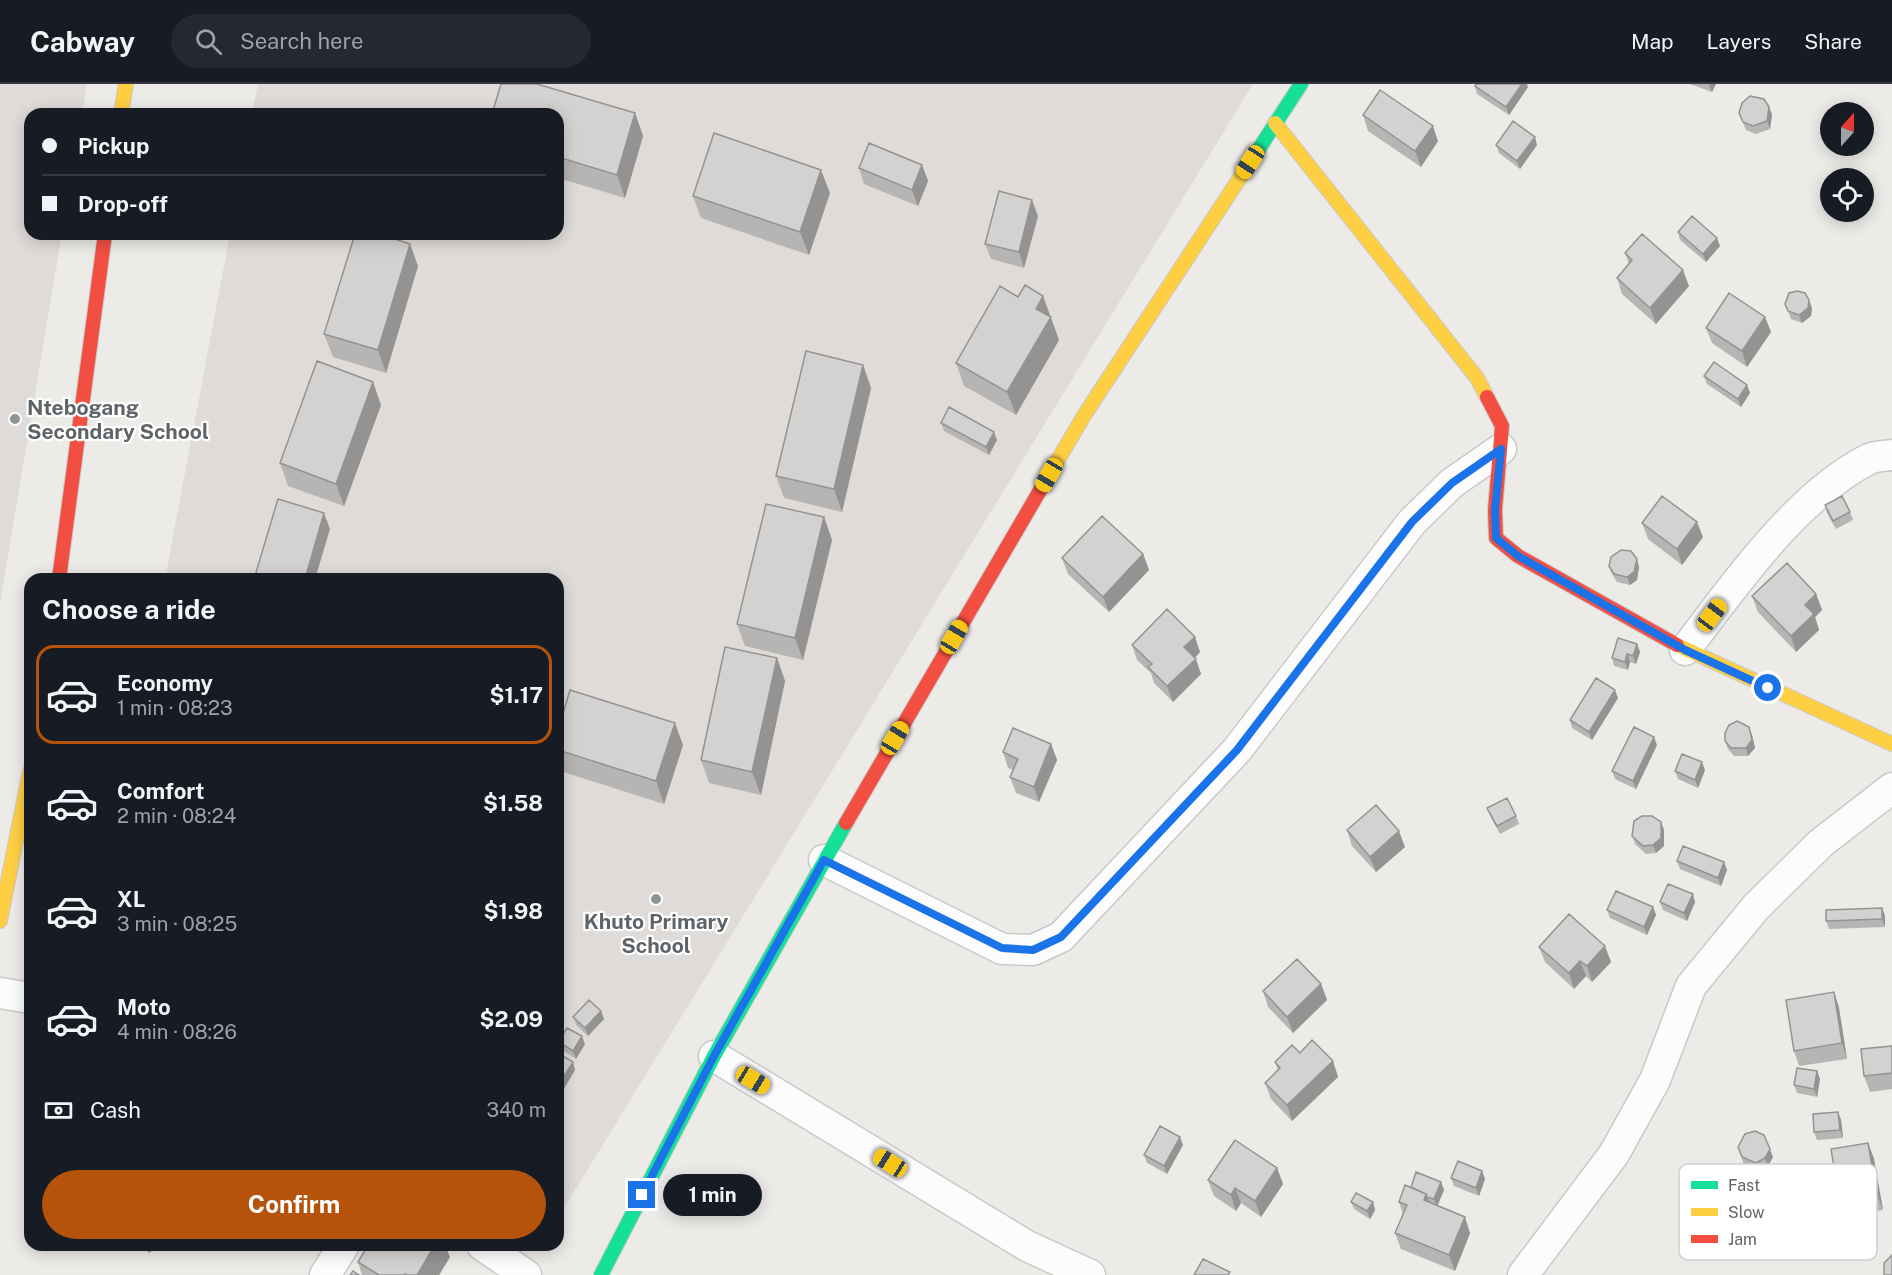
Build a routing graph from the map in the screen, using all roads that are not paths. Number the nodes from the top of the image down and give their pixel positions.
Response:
1 (126, 84) edge
2 (1300, 84) edge
3 (122, 108) edge
4 (1275, 123) junction
5 (104, 240) edge
6 (1501, 449) junction
7 (1892, 455) edge
8 (60, 573) edge
9 (1685, 650) junction
10 (1892, 744) edge
11 (1892, 788) edge
12 (24, 801) edge
13 (824, 860) junction
14 (0, 921) edge
15 (0, 993) edge
16 (24, 997) edge
17 (714, 1056) junction
18 (340, 1251) edge
19 (491, 1251) edge
20 (1544, 1262) edge
21 (325, 1275) edge
22 (526, 1275) edge
23 (601, 1275) edge
24 (1089, 1275) edge
25 (1523, 1275) edge

1 - 3 street
2 - 4 street
4 - 6 street
4 - 13 street
5 - 8 street
6 - 9 street
6 - 13 street
7 - 9 street
9 - 10 street
11 - 20 street
12 - 14 street
13 - 17 street
15 - 16 street
17 - 23 street
17 - 24 street
18 - 21 street
19 - 22 street
20 - 25 street

